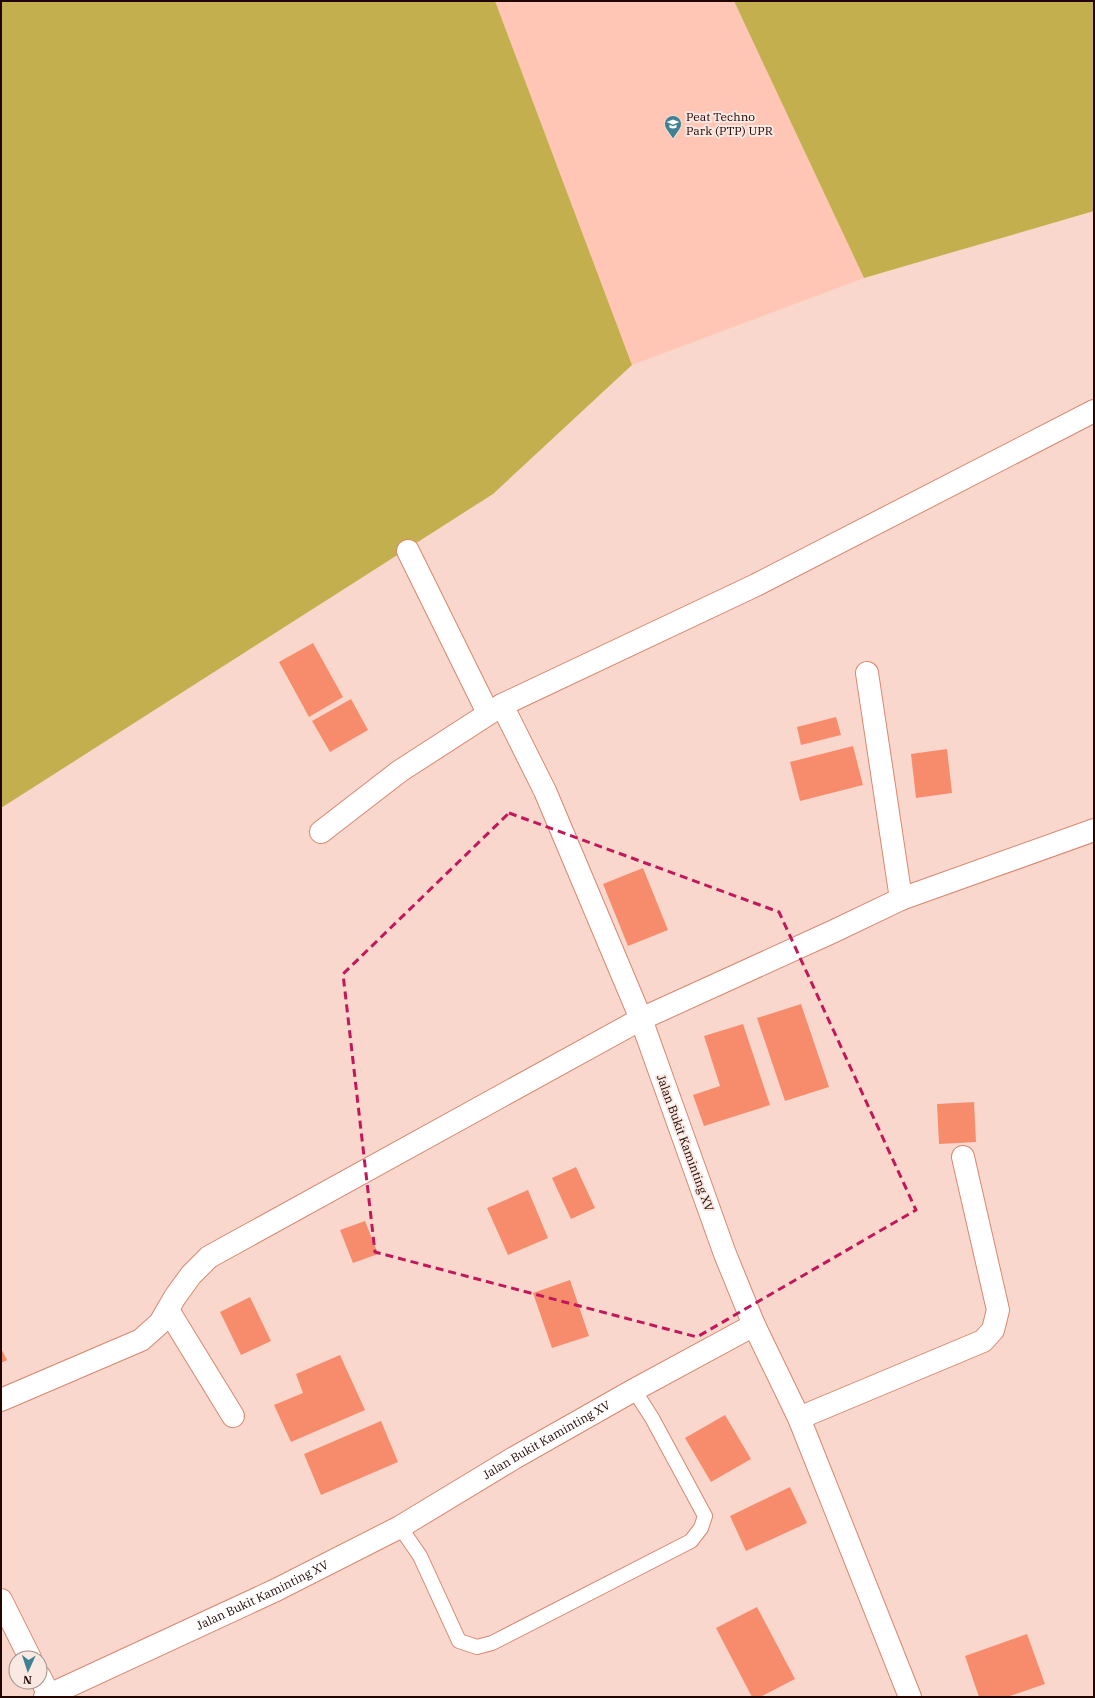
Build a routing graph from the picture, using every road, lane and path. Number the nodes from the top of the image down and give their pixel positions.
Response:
1 (1094, 411) edge
2 (408, 551) dead end
3 (867, 673) dead end
4 (495, 709) junction
5 (1094, 830) edge
6 (321, 832) dead end
7 (901, 899) junction
8 (641, 1019) junction
9 (963, 1157) dead end
10 (168, 1310) junction
11 (754, 1325) junction
12 (634, 1390) junction
13 (1, 1400) edge
14 (233, 1416) dead end
15 (799, 1418) junction
16 (400, 1527) junction
17 (1, 1600) edge
18 (26, 1650) edge
19 (48, 1689) edge
20 (910, 1697) edge

1 - 4 street
2 - 4 street, Jalan Bukit Kaminting XV
3 - 7 street
4 - 6 street
4 - 8 street, Jalan Bukit Kaminting XV
5 - 7 street
7 - 8 street
8 - 10 street
8 - 11 street, Jalan Bukit Kaminting XV
9 - 15 street
10 - 13 street
10 - 14 street
11 - 12 street, Jalan Bukit Kaminting XV
11 - 15 street
12 - 16 street, Jalan Bukit Kaminting XV
12 - 16 lane
15 - 20 street
16 - 19 street, Jalan Bukit Kaminting XV
17 - 18 street

